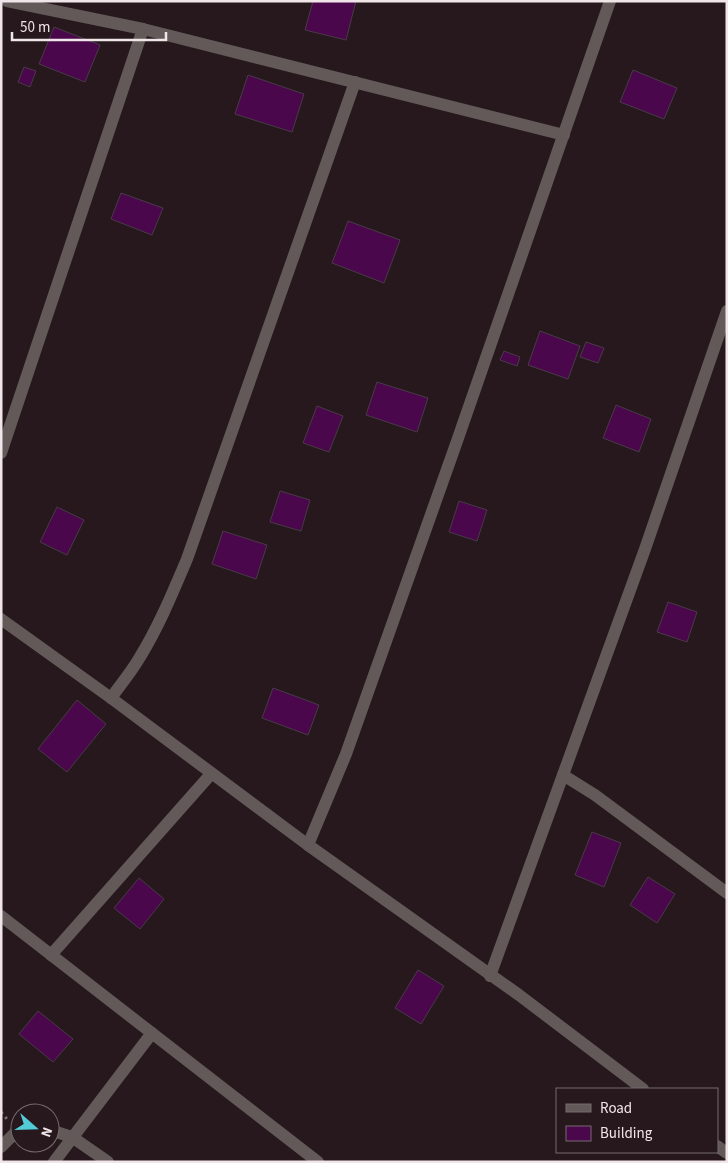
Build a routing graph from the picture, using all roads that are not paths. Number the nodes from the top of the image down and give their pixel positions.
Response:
1 (7, 1) edge
2 (610, 1) edge
3 (143, 29) junction
4 (355, 82) junction
5 (564, 135) junction
6 (727, 311) edge
7 (1, 453) edge
8 (1, 619) edge
9 (111, 698) junction
10 (211, 774) junction
11 (563, 775) junction
12 (308, 845) junction
13 (727, 893) edge
14 (1, 916) edge
15 (51, 955) junction
16 (490, 976) junction
17 (152, 1033) junction
18 (642, 1088) edge
19 (60, 1134) edge
20 (10, 1138) edge
21 (72, 1138) junction
22 (1, 1148) edge
23 (54, 1162) edge
24 (108, 1162) edge
25 (318, 1162) edge

1 - 3 street
2 - 5 street
3 - 4 street
3 - 7 street
4 - 5 street
4 - 9 street
5 - 12 street
6 - 11 street
8 - 9 street
9 - 10 street
10 - 12 street
10 - 15 street
11 - 13 street
11 - 16 street
12 - 16 street
14 - 15 street
15 - 17 street
16 - 18 street
17 - 21 street
17 - 25 street
19 - 21 street
20 - 22 street
21 - 23 street
21 - 24 street

